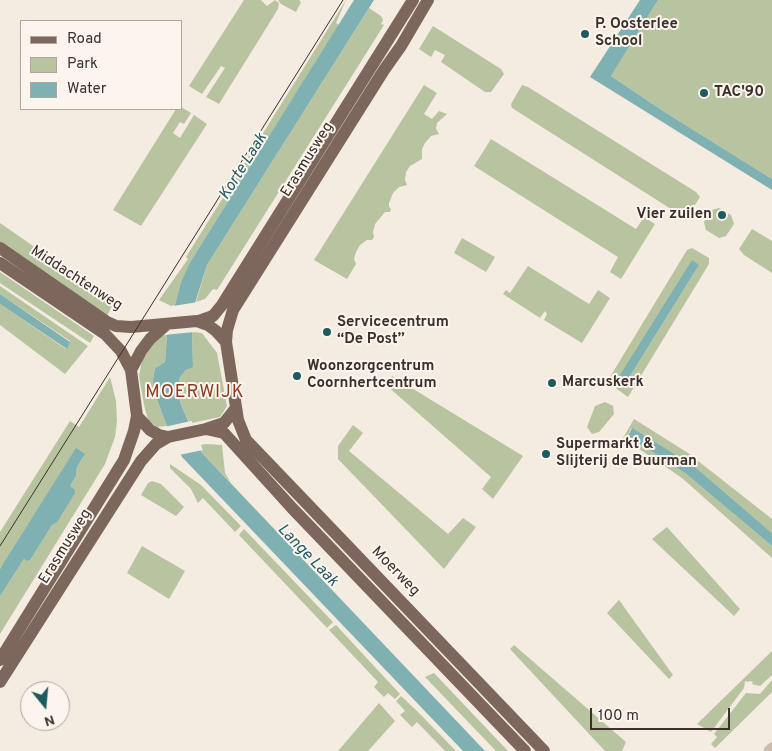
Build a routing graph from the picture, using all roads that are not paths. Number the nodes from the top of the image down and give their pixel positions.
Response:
1 (413, 0) edge
2 (428, 0) edge
3 (0, 248) edge
4 (0, 263) edge
5 (198, 321) junction
6 (166, 325) junction
7 (226, 342) junction
8 (131, 370) junction
9 (236, 408) junction
10 (137, 416) junction
11 (201, 430) junction
12 (168, 437) junction
13 (0, 660) edge
14 (0, 682) edge
15 (525, 751) edge
16 (544, 751) edge

1 - 5 main road, Erasmusweg
2 - 7 main road, Erasmusweg
3 - 6 main road, Middachtenweg
4 - 8 main road, Middachtenweg
5 - 6 main road
5 - 7 main road
6 - 8 main road
7 - 9 main road
8 - 10 main road
9 - 11 main road
9 - 16 main road, Moerweg
10 - 12 main road
10 - 13 main road, Erasmusweg
11 - 12 main road
11 - 15 main road, Moerweg
12 - 14 main road, Erasmusweg

